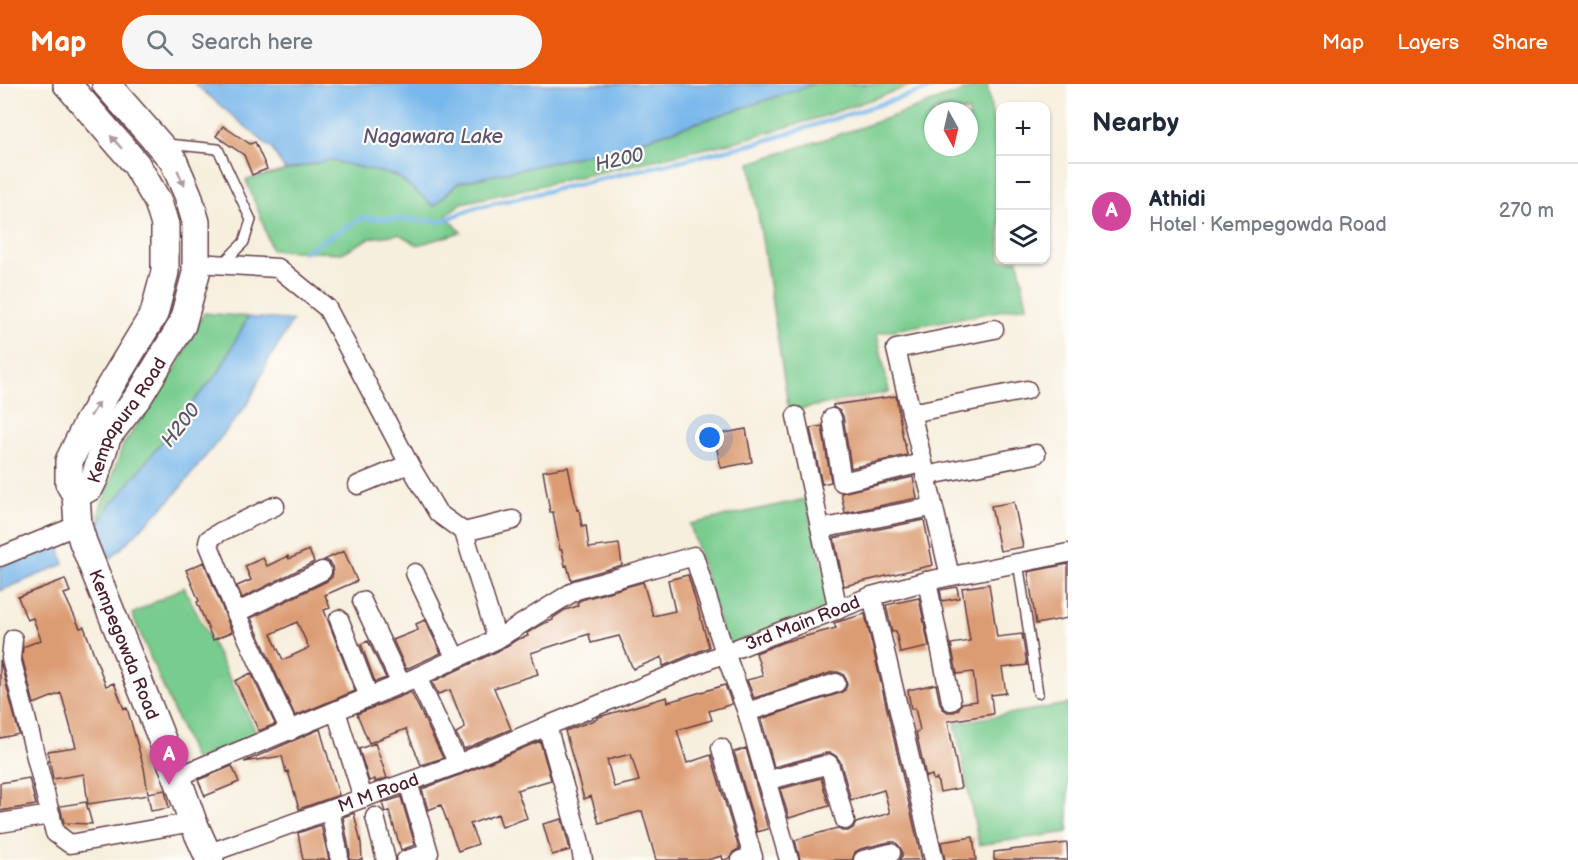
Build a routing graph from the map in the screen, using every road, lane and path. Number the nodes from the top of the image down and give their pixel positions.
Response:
1 (67, 84) edge
2 (106, 84) edge
3 (158, 143) junction
4 (209, 264) junction
5 (994, 329) dead end
6 (1027, 390) dead end
7 (911, 413) junction
8 (796, 416) dead end
9 (832, 418) dead end
10 (1036, 454) dead end
11 (409, 464) junction
12 (924, 470) junction
13 (358, 485) dead end
14 (76, 495) junction
15 (275, 506) dead end
16 (932, 507) junction
17 (513, 520) dead end
18 (830, 527) dead end
19 (464, 532) junction
20 (80, 534) junction
21 (1068, 553) edge
22 (0, 557) edge
23 (1018, 562) junction
24 (322, 571) dead end
25 (415, 573) dead end
26 (950, 576) junction
27 (927, 581) junction
28 (872, 596) junction
29 (362, 601) dead end
30 (838, 610) junction
31 (236, 613) junction
32 (339, 619) dead end
33 (13, 639) dead end
34 (497, 639) junction
35 (725, 653) junction
36 (455, 657) junction
37 (409, 680) junction
38 (836, 683) dead end
39 (1038, 693) dead end
40 (369, 697) junction
41 (951, 701) dead end
42 (336, 711) junction
43 (747, 712) junction
44 (547, 726) junction
45 (290, 731) junction
46 (721, 748) dead end
47 (458, 764) junction
48 (177, 777) junction
49 (766, 781) junction
50 (408, 782) junction
51 (363, 798) junction
52 (330, 810) junction
53 (51, 815) junction
54 (375, 817) dead end
55 (845, 820) dead end
56 (193, 822) junction
57 (0, 823) edge
58 (891, 853) dead end
59 (339, 856) dead end
60 (209, 857) edge
61 (386, 860) edge
62 (405, 860) edge
63 (583, 860) edge
64 (741, 860) edge
65 (789, 860) edge
66 (863, 860) edge
67 (934, 860) edge

14 -> 1 street, Kempapura Road
2 - 3 street, Kempapura Road
3 -> 4 street, Kempapura Road
3 - 4 lane
4 - 11 street
4 - 14 street, Kempapura Road
5 - 7 street
6 - 7 street
7 - 12 street
8 - 30 street
9 - 12 street
10 - 12 street
11 - 13 street
11 - 19 street
12 - 16 street
14 - 20 street, Kempegowda Road
15 - 31 street
16 - 18 street
16 - 26 street
17 - 19 street
19 - 34 street
20 - 22 street
20 - 48 street, Kempegowda Road
21 - 23 street, 3rd Main Road
23 - 26 street, 3rd Main Road
23 - 39 lane
24 - 31 street
25 - 36 street
26 - 27 street, 3rd Main Road
27 - 28 street, 3rd Main Road
27 - 41 street
28 - 30 street, 3rd Main Road
28 - 67 street
29 - 37 street
30 - 35 street, 3rd Main Road
31 - 45 street
32 - 40 street
33 - 53 street
34 - 35 street
34 - 36 street
35 - 43 street
35 - 44 street, 3rd Main Road
36 - 37 street
37 - 40 street
37 - 47 street
38 - 43 street
40 - 42 street
42 - 45 street
42 - 51 street
43 - 49 street
44 - 47 street, M M Road
44 - 63 street
45 - 48 street
46 - 64 street
47 - 50 street, M M Road
48 - 56 street, Kempegowda Road
49 - 55 street
49 - 65 street
50 - 51 street, M M Road
50 - 62 street
51 - 52 street, M M Road
52 - 59 street
52 - 60 street, M M Road
53 - 56 street
53 - 57 street
54 - 61 street
56 - 60 street, Kempegowda Road
58 - 66 street

